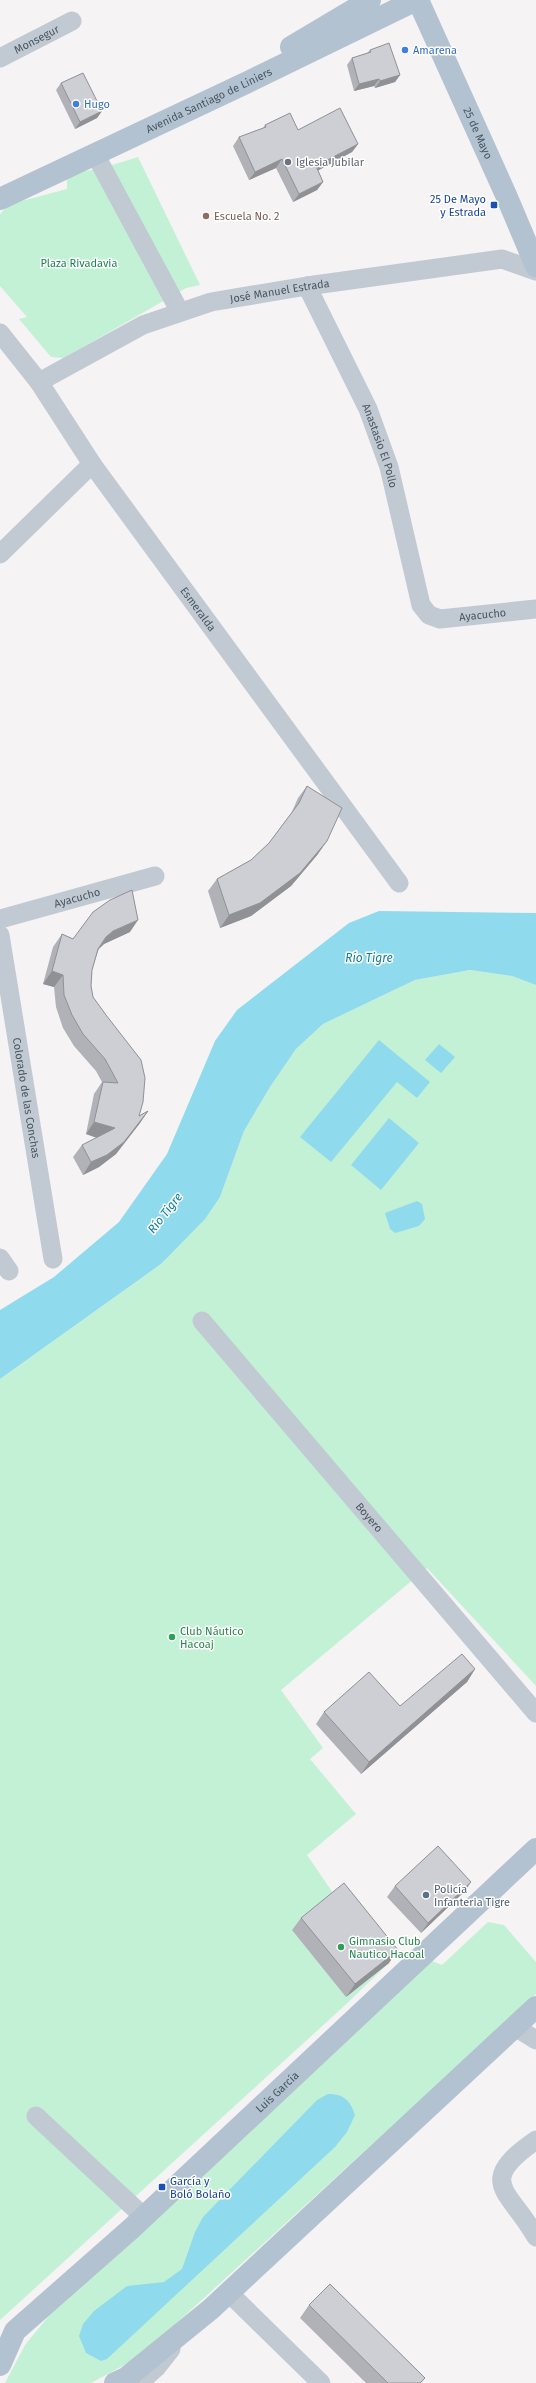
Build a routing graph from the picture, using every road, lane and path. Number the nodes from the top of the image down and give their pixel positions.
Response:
1 (370, 0) edge
2 (417, 0) edge
3 (72, 21) dead end
4 (0, 58) edge
5 (248, 82) junction
6 (95, 154) junction
7 (0, 198) edge
8 (536, 266) edge
9 (536, 271) edge
10 (307, 286) junction
11 (180, 312) junction
12 (0, 333) edge
13 (39, 382) junction
14 (92, 464) junction
15 (0, 554) edge
16 (536, 608) edge
17 (429, 615) joint
18 (155, 876) dead end
19 (399, 883) dead end
20 (0, 919) edge
21 (0, 935) edge
22 (53, 1260) dead end
23 (202, 1321) dead end
24 (536, 1713) edge
25 (536, 1849) edge
26 (534, 2011) edge
27 (515, 2027) junction
28 (536, 2040) edge
29 (36, 2116) dead end
30 (536, 2140) edge
31 (144, 2217) junction
32 (536, 2237) edge
33 (228, 2292) junction
34 (183, 2333) junction
35 (8, 2337) edge
36 (0, 2365) edge
37 (115, 2383) edge
38 (139, 2383) edge
39 (321, 2383) edge

1 - 5 main road
2 - 5 main road, Avenida Santiago de Liniers
2 - 8 main road, 25 de Mayo
3 - 4 street, Monsegur
5 - 6 main road, Avenida Santiago de Liniers
6 - 7 main road, Avenida Santiago de Liniers
6 - 11 street
9 - 10 street, José Manuel Estrada
10 - 11 street, José Manuel Estrada
10 - 17 street, Anastasio El Pollo
11 - 13 street, José Manuel Estrada
12 - 13 street, Esmeralda
13 - 14 street, Esmeralda
14 - 15 street
14 - 19 street, Esmeralda
16 - 17 street, Ayacucho
18 - 20 street, Ayacucho
21 - 22 street, Colorado de las Conchas
23 - 24 street, Boyero
25 - 31 main road, Luis García
26 - 27 main road
27 - 28 street
27 - 33 main road
29 - 31 street
30 - 32 street
31 - 35 main road, Luis García
33 - 34 main road
33 - 39 street
34 - 37 main road
34 - 38 street
35 - 36 main road, Luis García

